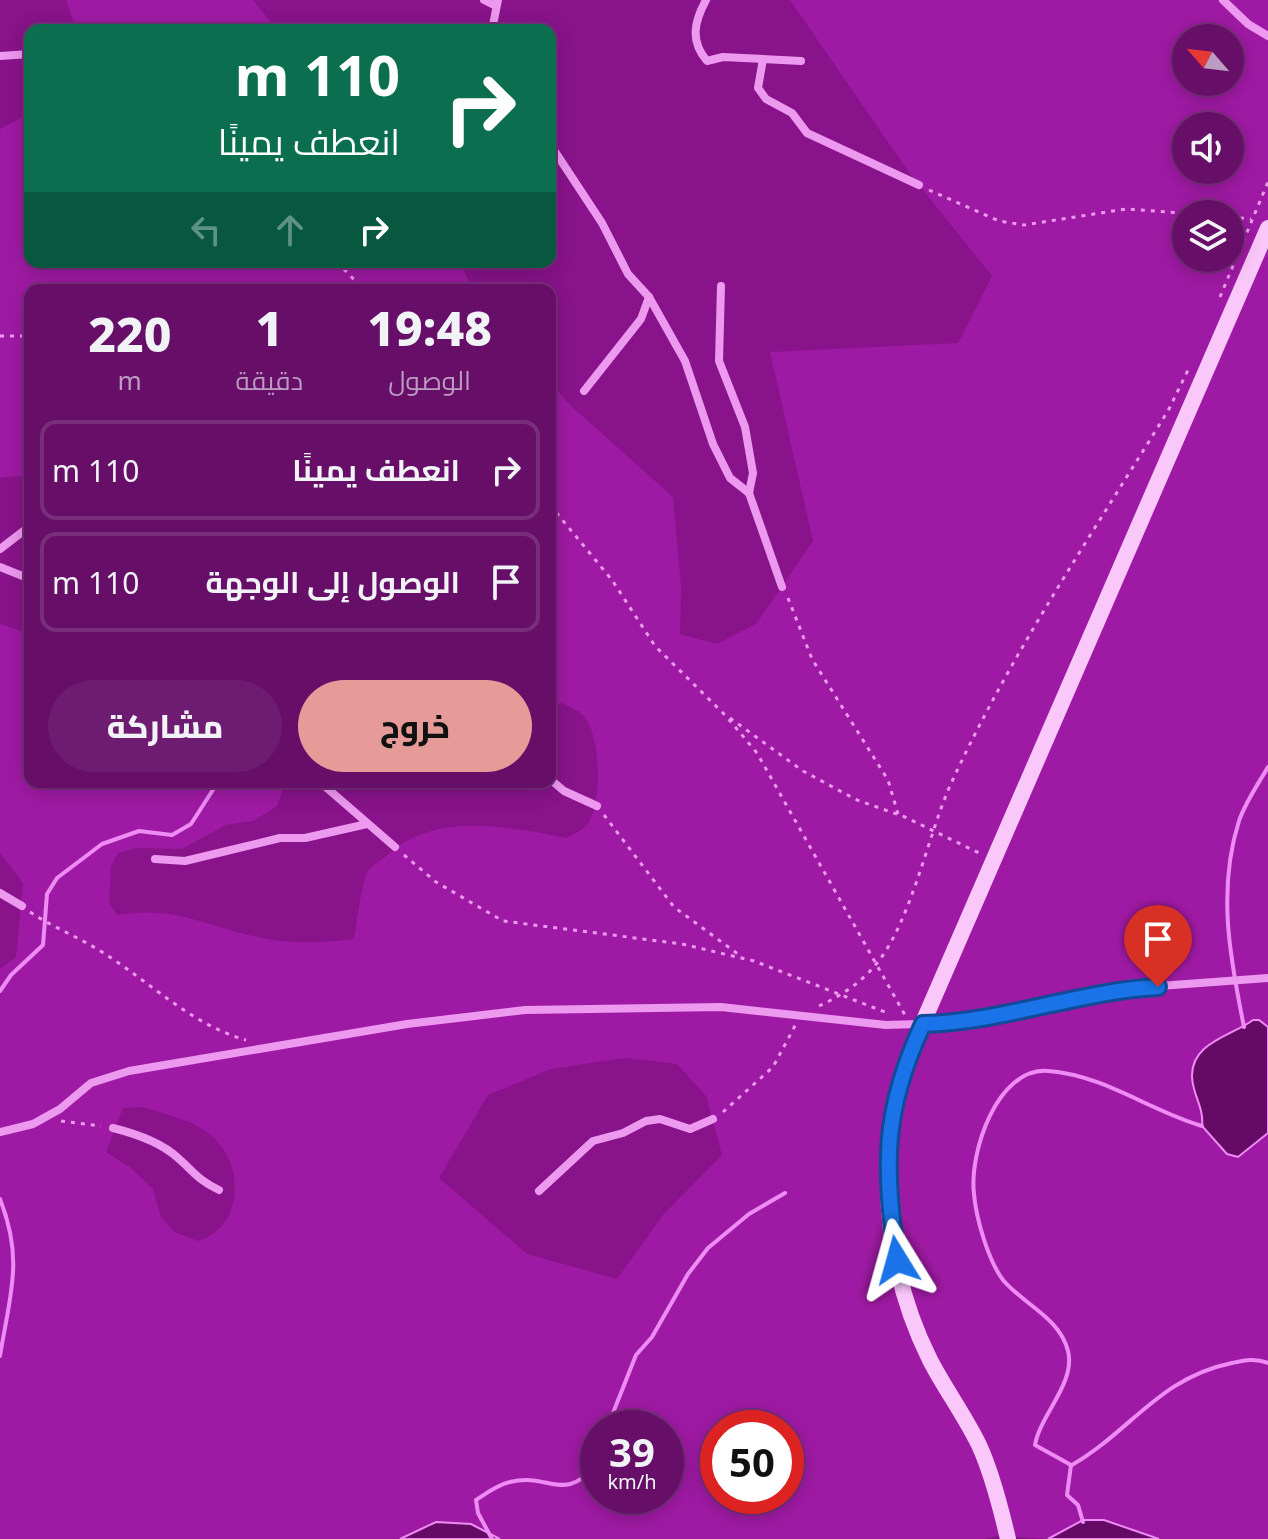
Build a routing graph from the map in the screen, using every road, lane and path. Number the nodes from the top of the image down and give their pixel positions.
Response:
1 (484, 0) edge
2 (706, 0) edge
3 (1223, 0) edge
4 (497, 3) edge
5 (493, 24) edge
6 (1268, 36) edge
7 (24, 54) edge
8 (0, 56) edge
9 (763, 59) junction
10 (801, 61) dead end
11 (556, 153) edge
12 (1268, 182) edge
13 (919, 185) joint
14 (1172, 212) edge
15 (1244, 218) edge
16 (1251, 219) junction
17 (1268, 228) edge
18 (343, 268) edge
19 (358, 284) edge
20 (721, 286) dead end
21 (649, 297) junction
22 (1215, 310) dead end
23 (0, 336) edge
24 (24, 336) edge
25 (1197, 353) dead end
26 (584, 391) dead end
27 (749, 493) junction
28 (556, 512) edge
29 (24, 531) edge
30 (0, 549) edge
31 (0, 567) edge
32 (24, 577) edge
33 (782, 587) joint
34 (726, 716) junction
35 (556, 784) edge
36 (327, 788) edge
37 (597, 806) joint
38 (898, 814) junction
39 (367, 824) junction
40 (934, 831) junction
41 (395, 847) joint
42 (155, 859) dead end
43 (993, 861) junction
44 (0, 893) edge
45 (22, 906) joint
46 (744, 959) junction
47 (874, 966) junction
48 (1268, 978) edge
49 (842, 995) junction
50 (801, 1014) junction
51 (917, 1024) junction
52 (273, 1047) junction
53 (713, 1119) joint
54 (33, 1124) junction
55 (113, 1128) joint
56 (0, 1132) edge
57 (219, 1190) dead end
58 (539, 1191) dead end
59 (1008, 1539) edge

1 - 4 street
2 - 9 street
3 - 6 street
4 - 5 street
7 - 8 street
9 - 10 street
9 - 13 street
11 - 21 street
12 - 16 path
13 - 14 path
15 - 16 path
16 - 22 path
17 - 43 main road
18 - 19 path
20 - 27 street
21 - 26 street
21 - 27 street
23 - 24 path
25 - 40 path
27 - 33 street
28 - 34 path
29 - 30 street
31 - 32 street
33 - 38 path
34 - 38 path
34 - 47 path
35 - 37 street
36 - 39 street
37 - 46 path
38 - 40 path
39 - 41 street
39 - 42 street
40 - 43 path
40 - 47 path
41 - 46 path
43 - 51 main road
44 - 45 street
45 - 52 path
46 - 49 path
47 - 49 path
47 - 51 path
48 - 51 street
49 - 50 path
49 - 51 path
50 - 51 street
50 - 52 street
50 - 53 path
51 - 59 main road
52 - 54 street
53 - 58 street
54 - 55 path
54 - 56 street
55 - 57 street

